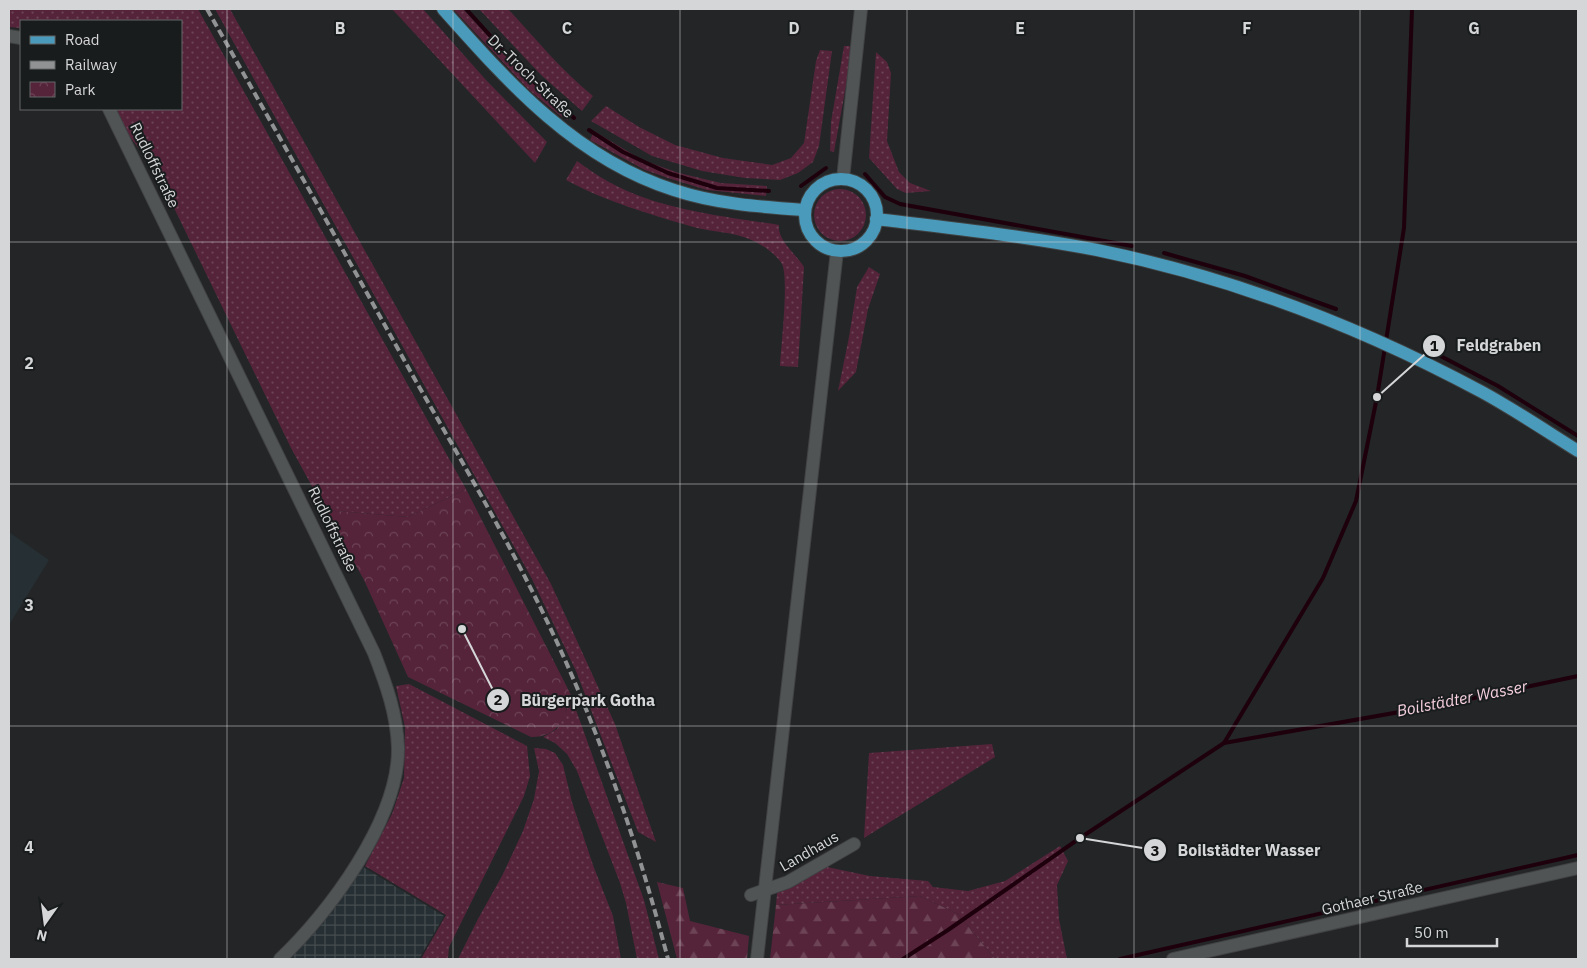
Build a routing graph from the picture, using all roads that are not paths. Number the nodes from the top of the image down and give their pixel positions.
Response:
1 (443, 9) edge
2 (861, 9) edge
3 (110, 110) edge
4 (843, 179) junction
5 (805, 210) junction
6 (876, 219) junction
7 (837, 251) junction
8 (1578, 451) edge
9 (854, 844) dead end
10 (1578, 868) edge
11 (765, 889) junction
12 (751, 895) dead end
13 (280, 959) edge
14 (757, 959) edge
15 (1173, 959) edge

1 - 5 main road, Dr.-Troch-Straße
2 - 4 street
3 - 13 street, Rudloffstraße
4 - 5 main road
4 - 6 main road
5 - 7 main road
6 - 7 main road
6 - 8 main road
7 - 11 street
9 - 11 street, Landhaus
10 - 15 street, Gothaer Straße
11 - 12 street, Landhaus
11 - 14 street

